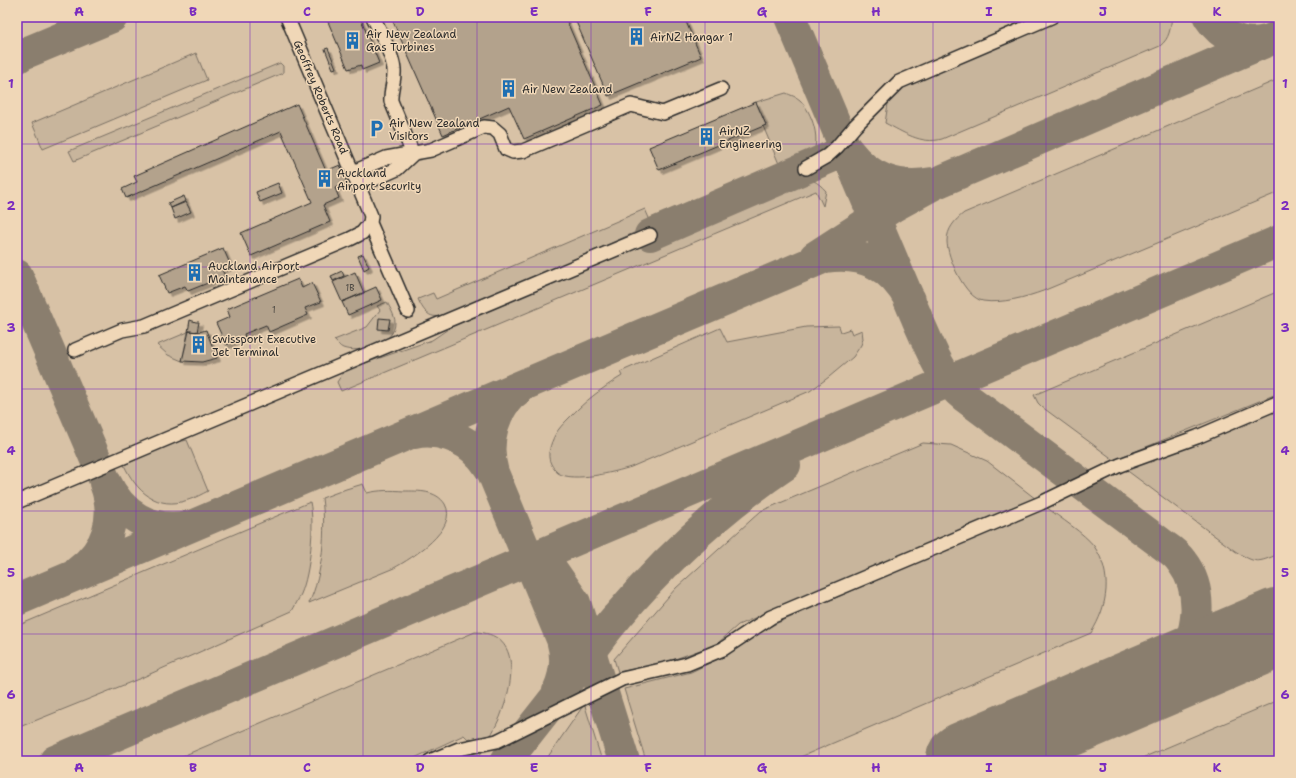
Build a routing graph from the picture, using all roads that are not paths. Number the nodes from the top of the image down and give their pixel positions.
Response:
1 (287, 17) edge
2 (373, 17) edge
3 (1051, 17) edge
4 (721, 89) dead end
5 (413, 154) junction
6 (806, 168) dead end
7 (353, 172) junction
8 (359, 186) junction
9 (370, 223) junction
10 (650, 235) dead end
11 (408, 311) dead end
12 (75, 350) dead end
13 (1279, 402) edge
14 (17, 502) edge
15 (430, 761) edge

1 - 7 street, Geoffrey Roberts Road
2 - 5 street
3 - 6 street
4 - 5 street
5 - 7 street
5 - 8 street
7 - 8 street, Geoffrey Roberts Road
8 - 9 street, Geoffrey Roberts Road
9 - 11 street, Geoffrey Roberts Road
9 - 12 street
10 - 14 street
13 - 15 street

